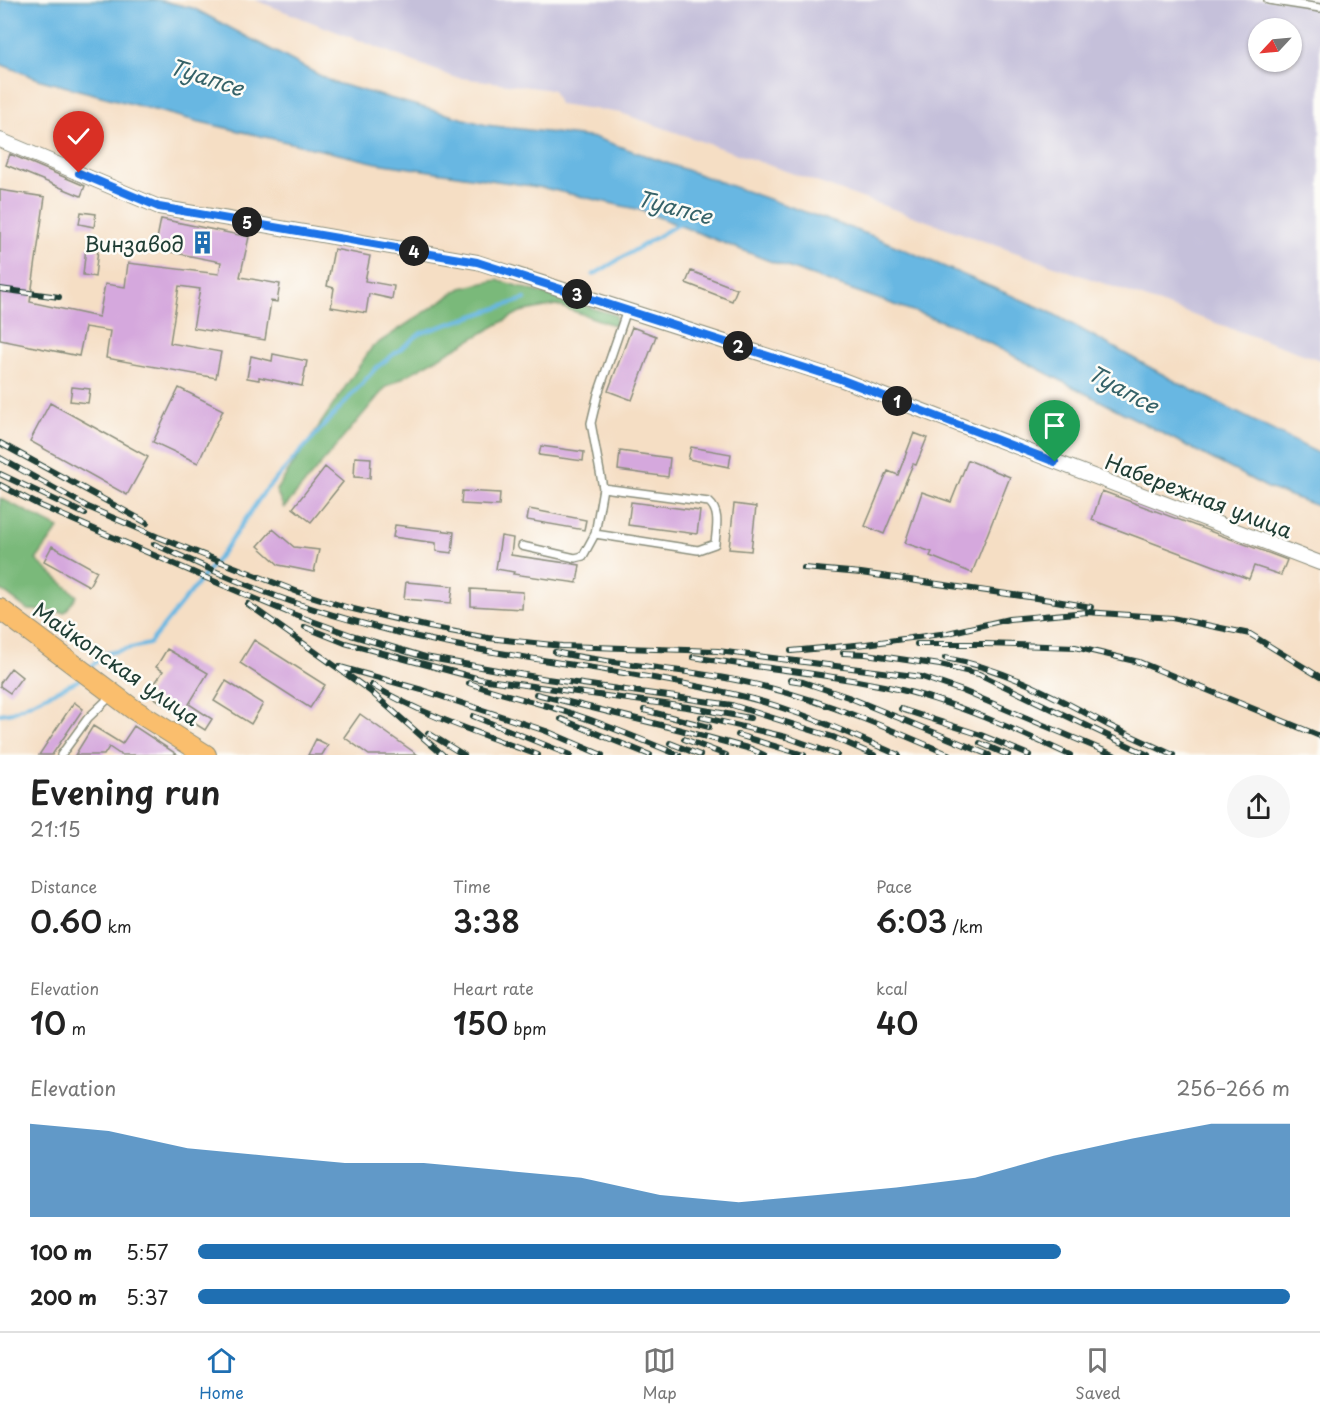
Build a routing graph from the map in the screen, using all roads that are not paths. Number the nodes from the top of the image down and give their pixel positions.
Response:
1 (1268, 0) edge
2 (1320, 8) edge
3 (0, 140) edge
4 (627, 310) junction
5 (603, 488) junction
6 (595, 534) junction
7 (522, 546) dead end
8 (1320, 563) edge
9 (0, 609) edge
10 (113, 694) junction
11 (61, 755) edge
12 (206, 755) edge

1 - 2 lane
3 - 4 street, Набережная улица
4 - 5 lane
4 - 8 street, Набережная улица
5 - 6 lane
5 - 6 lane
6 - 7 lane
9 - 10 main road, Майкопская улица
10 - 11 lane
10 - 12 main road, Майкопская улица

